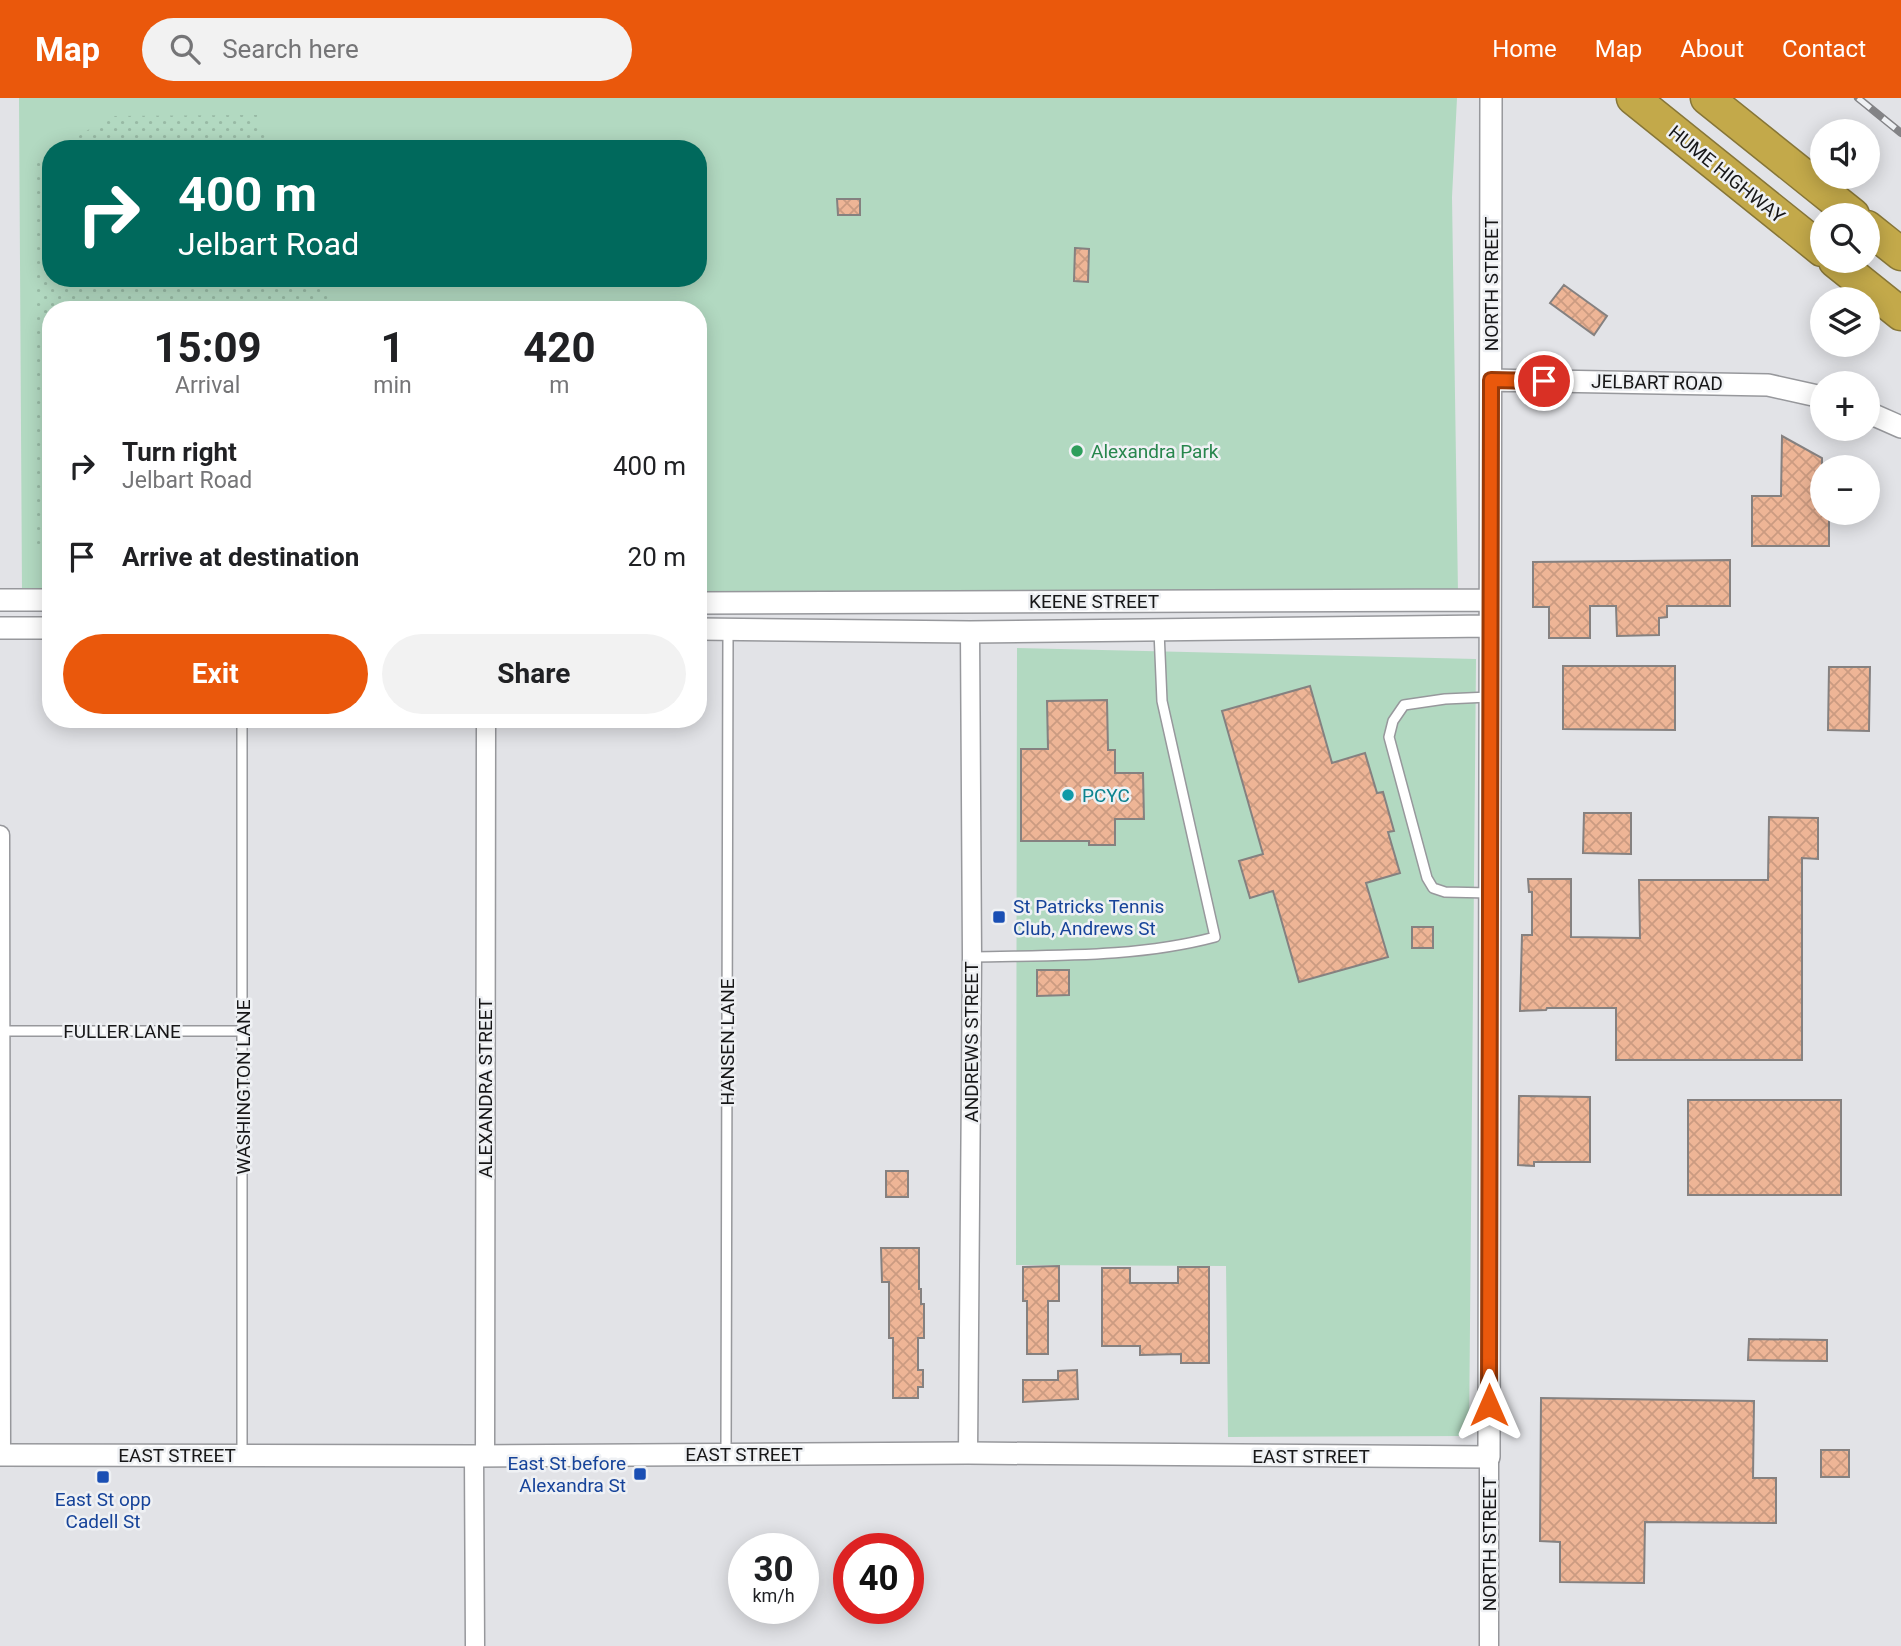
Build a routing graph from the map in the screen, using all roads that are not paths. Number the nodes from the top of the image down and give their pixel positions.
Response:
1 (1491, 98) edge
2 (1633, 98) edge
3 (1707, 98) edge
4 (1838, 203) edge
5 (1880, 237) edge
6 (1810, 240) edge
7 (1901, 254) edge
8 (1850, 273) edge
9 (1901, 314) edge
10 (1491, 380) junction
11 (1810, 394) edge
12 (1880, 418) edge
13 (1901, 427) edge
14 (0, 600) edge
15 (42, 600) edge
16 (1490, 600) junction
17 (969, 602) junction
18 (707, 603) edge
19 (1490, 626) junction
20 (0, 628) edge
21 (42, 628) edge
22 (707, 629) edge
23 (728, 629) junction
24 (1159, 631) junction
25 (970, 632) junction
26 (1489, 697) junction
27 (242, 728) edge
28 (486, 728) edge
29 (0, 835) edge
30 (1489, 893) junction
31 (972, 957) junction
32 (1, 1031) edge
33 (243, 1031) junction
34 (968, 1453) junction
35 (242, 1454) junction
36 (726, 1454) junction
37 (0, 1455) edge
38 (479, 1456) junction
39 (1489, 1457) junction
40 (475, 1646) edge
41 (1489, 1646) edge

1 - 10 street, NORTH STREET
2 - 6 highway, HUME HIGHWAY
3 - 4 highway
5 - 7 highway
8 - 9 highway
10 - 11 street, JELBART ROAD
10 - 16 street, NORTH STREET
12 - 13 street
14 - 15 street
16 - 17 street, KEENE STREET
16 - 19 street, NORTH STREET
17 - 18 street, KEENE STREET
17 - 25 street
19 - 24 street, KEENE STREET
19 - 26 street, NORTH STREET
20 - 21 street
22 - 23 street, KEENE STREET
23 - 25 street, KEENE STREET
23 - 36 lane, HANSEN LANE
24 - 25 street, KEENE STREET
24 - 31 lane
25 - 31 street, ANDREWS STREET
26 - 30 street, NORTH STREET
26 - 30 lane
27 - 33 lane, WASHINGTON LANE
28 - 38 street, ALEXANDRA STREET
29 - 32 street
30 - 39 street, NORTH STREET
31 - 34 street, ANDREWS STREET
32 - 33 lane, FULLER LANE
32 - 37 street
33 - 35 lane, WASHINGTON LANE
34 - 36 street, EAST STREET
34 - 39 street, EAST STREET
35 - 37 street, EAST STREET
35 - 38 street, EAST STREET
36 - 38 street, EAST STREET
38 - 40 street, ALEXANDRA STREET
39 - 41 street, NORTH STREET

